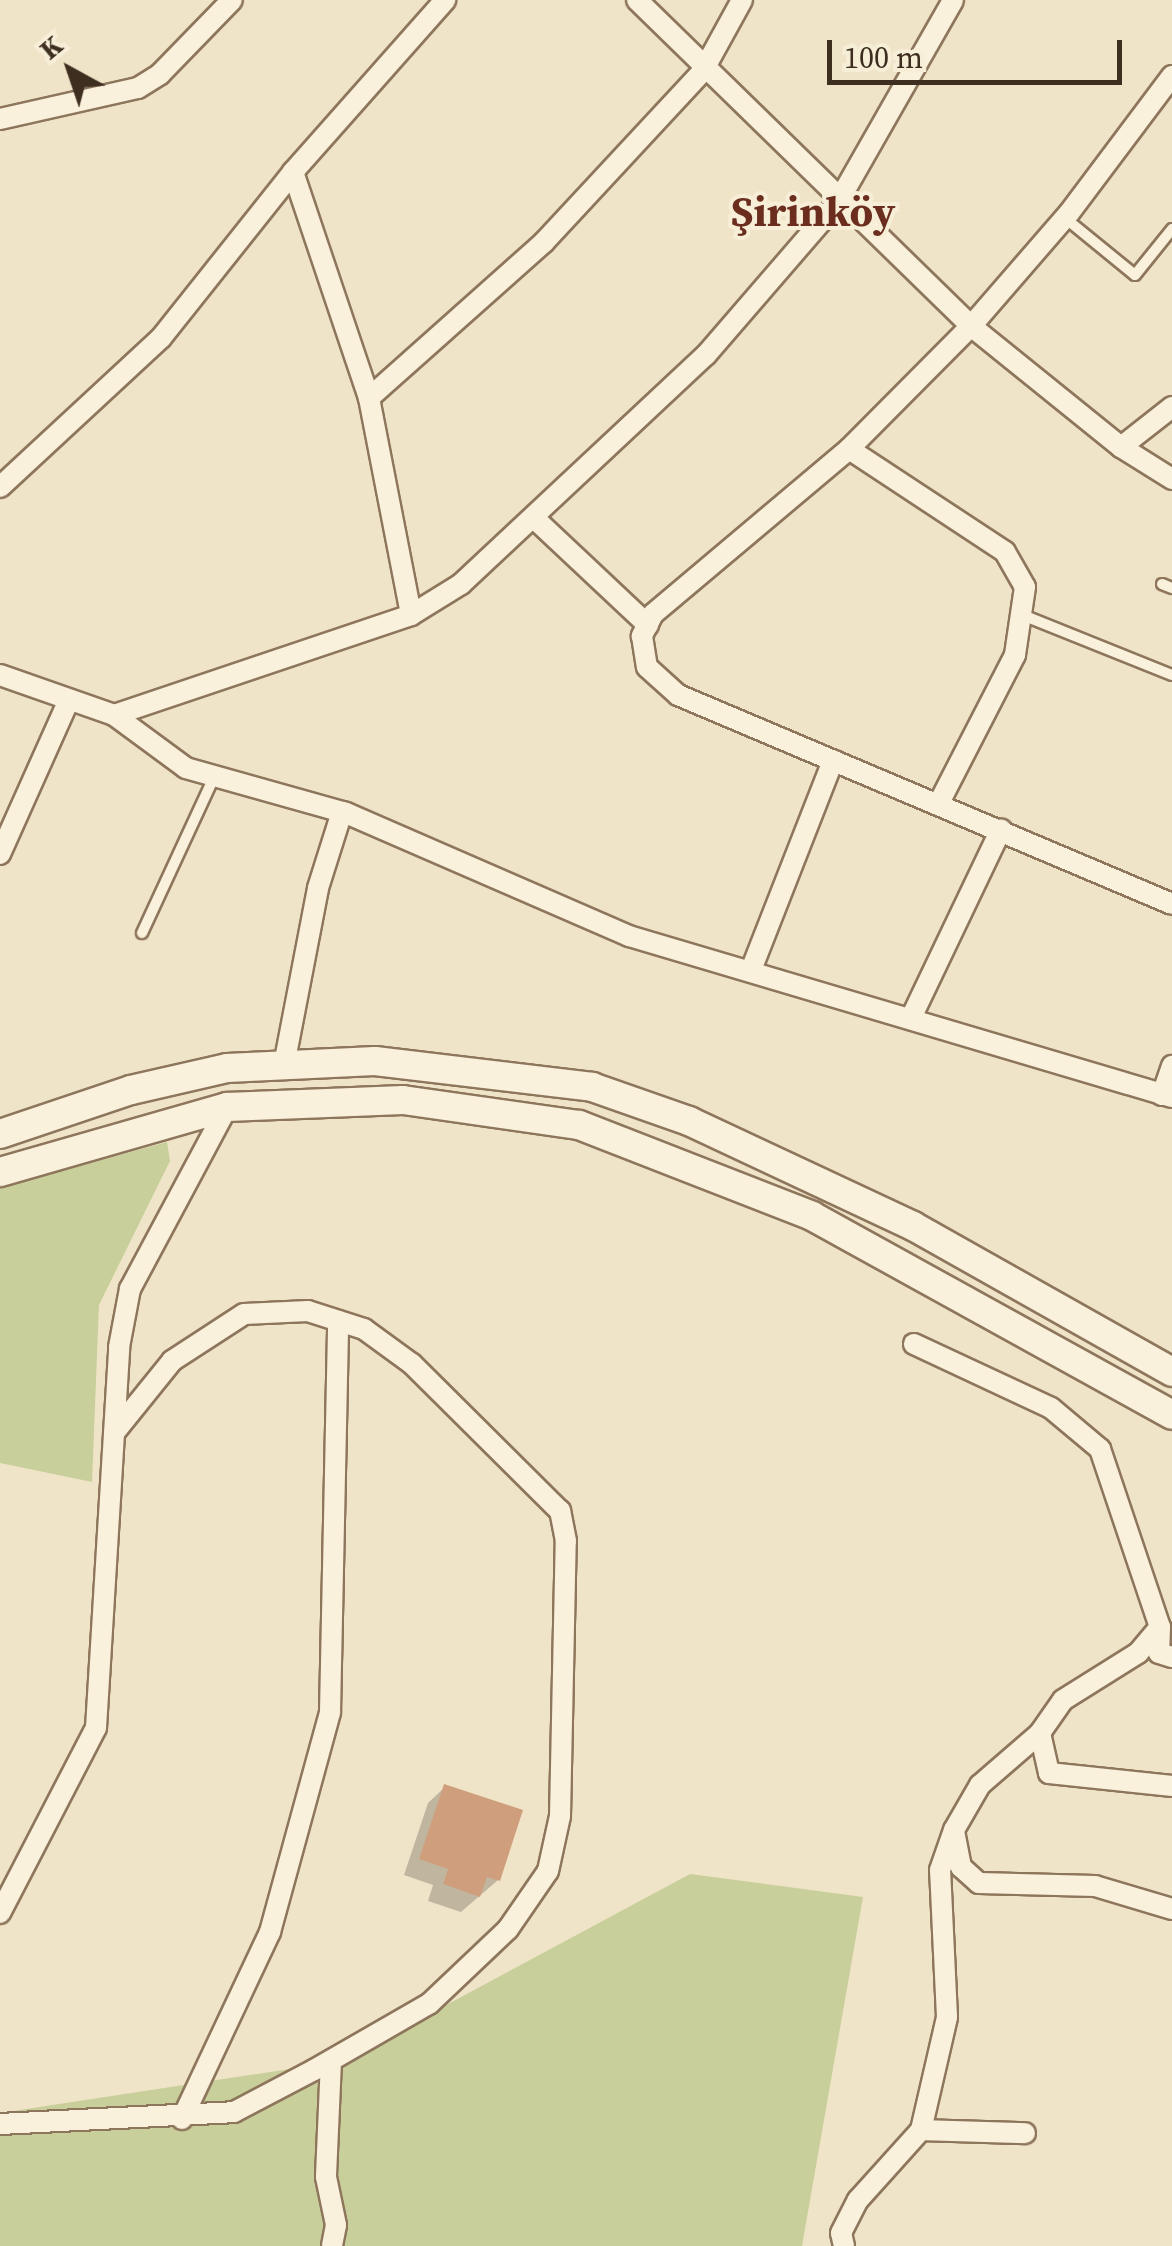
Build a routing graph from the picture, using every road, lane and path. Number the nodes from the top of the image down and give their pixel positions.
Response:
1 (232, 0) edge
2 (444, 0) edge
3 (637, 0) edge
4 (742, 0) edge
5 (954, 0) edge
6 (703, 71) junction
7 (1172, 76) edge
8 (0, 119) edge
9 (293, 172) junction
10 (838, 202) junction
11 (1065, 218) junction
12 (1172, 229) edge
13 (971, 326) junction
14 (369, 398) junction
15 (1172, 407) edge
16 (1121, 447) junction
17 (849, 448) junction
18 (1172, 479) edge
19 (0, 487) edge
20 (535, 519) junction
21 (411, 614) junction
22 (1024, 616) junction
23 (648, 625) junction
24 (0, 675) edge
25 (1172, 675) edge
26 (69, 700) junction
27 (114, 716) junction
28 (833, 761) junction
29 (214, 776) junction
30 (940, 802) junction
31 (342, 812) junction
32 (1001, 830) junction
33 (0, 854) edge
34 (1172, 904) edge
35 (142, 932) dead end
36 (750, 970) junction
37 (911, 1018) junction
38 (284, 1066) junction
39 (1172, 1066) edge
40 (1167, 1096) edge
41 (228, 1108) junction
42 (0, 1134) edge
43 (0, 1172) edge
44 (338, 1321) junction
45 (914, 1344) dead end
46 (1172, 1372) edge
47 (1172, 1414) edge
48 (114, 1433) junction
49 (1166, 1624) edge
50 (1172, 1657) edge
51 (1040, 1733) junction
52 (1172, 1786) edge
53 (954, 1830) junction
54 (1172, 1909) edge
55 (0, 1913) edge
56 (332, 2060) junction
57 (182, 2119) junction
58 (0, 2124) edge
59 (921, 2130) junction
60 (1025, 2133) dead end
61 (332, 2246) edge
62 (844, 2246) edge

1 - 8 street
2 - 9 street
3 - 6 street
4 - 6 street
5 - 10 street
6 - 10 street
6 - 14 street
7 - 11 street
9 - 14 street
9 - 19 street
10 - 13 street
10 - 20 street
11 - 12 lane
11 - 13 street
13 - 16 street
13 - 17 street
14 - 21 street
15 - 16 street
16 - 18 street
17 - 22 street
17 - 23 street
20 - 21 street
20 - 23 street
21 - 27 street
22 - 25 lane
22 - 30 street
23 - 28 street
24 - 26 street
26 - 27 street
26 - 33 street
27 - 29 street
28 - 30 street
28 - 36 street
29 - 31 street
29 - 35 lane
30 - 32 street
31 - 36 street
31 - 38 street
32 - 34 street
32 - 37 street
36 - 37 street
37 - 40 street
38 - 42 main road
38 - 46 main road
39 - 40 street
41 - 43 main road
41 - 47 main road
41 - 48 street
44 - 48 street
44 - 56 street
44 - 57 street
45 - 49 street
48 - 55 street
49 - 50 street
49 - 51 street
51 - 52 street
51 - 53 street
53 - 54 street
53 - 59 street
56 - 57 street
56 - 61 street
57 - 58 street
59 - 60 street
59 - 62 street

